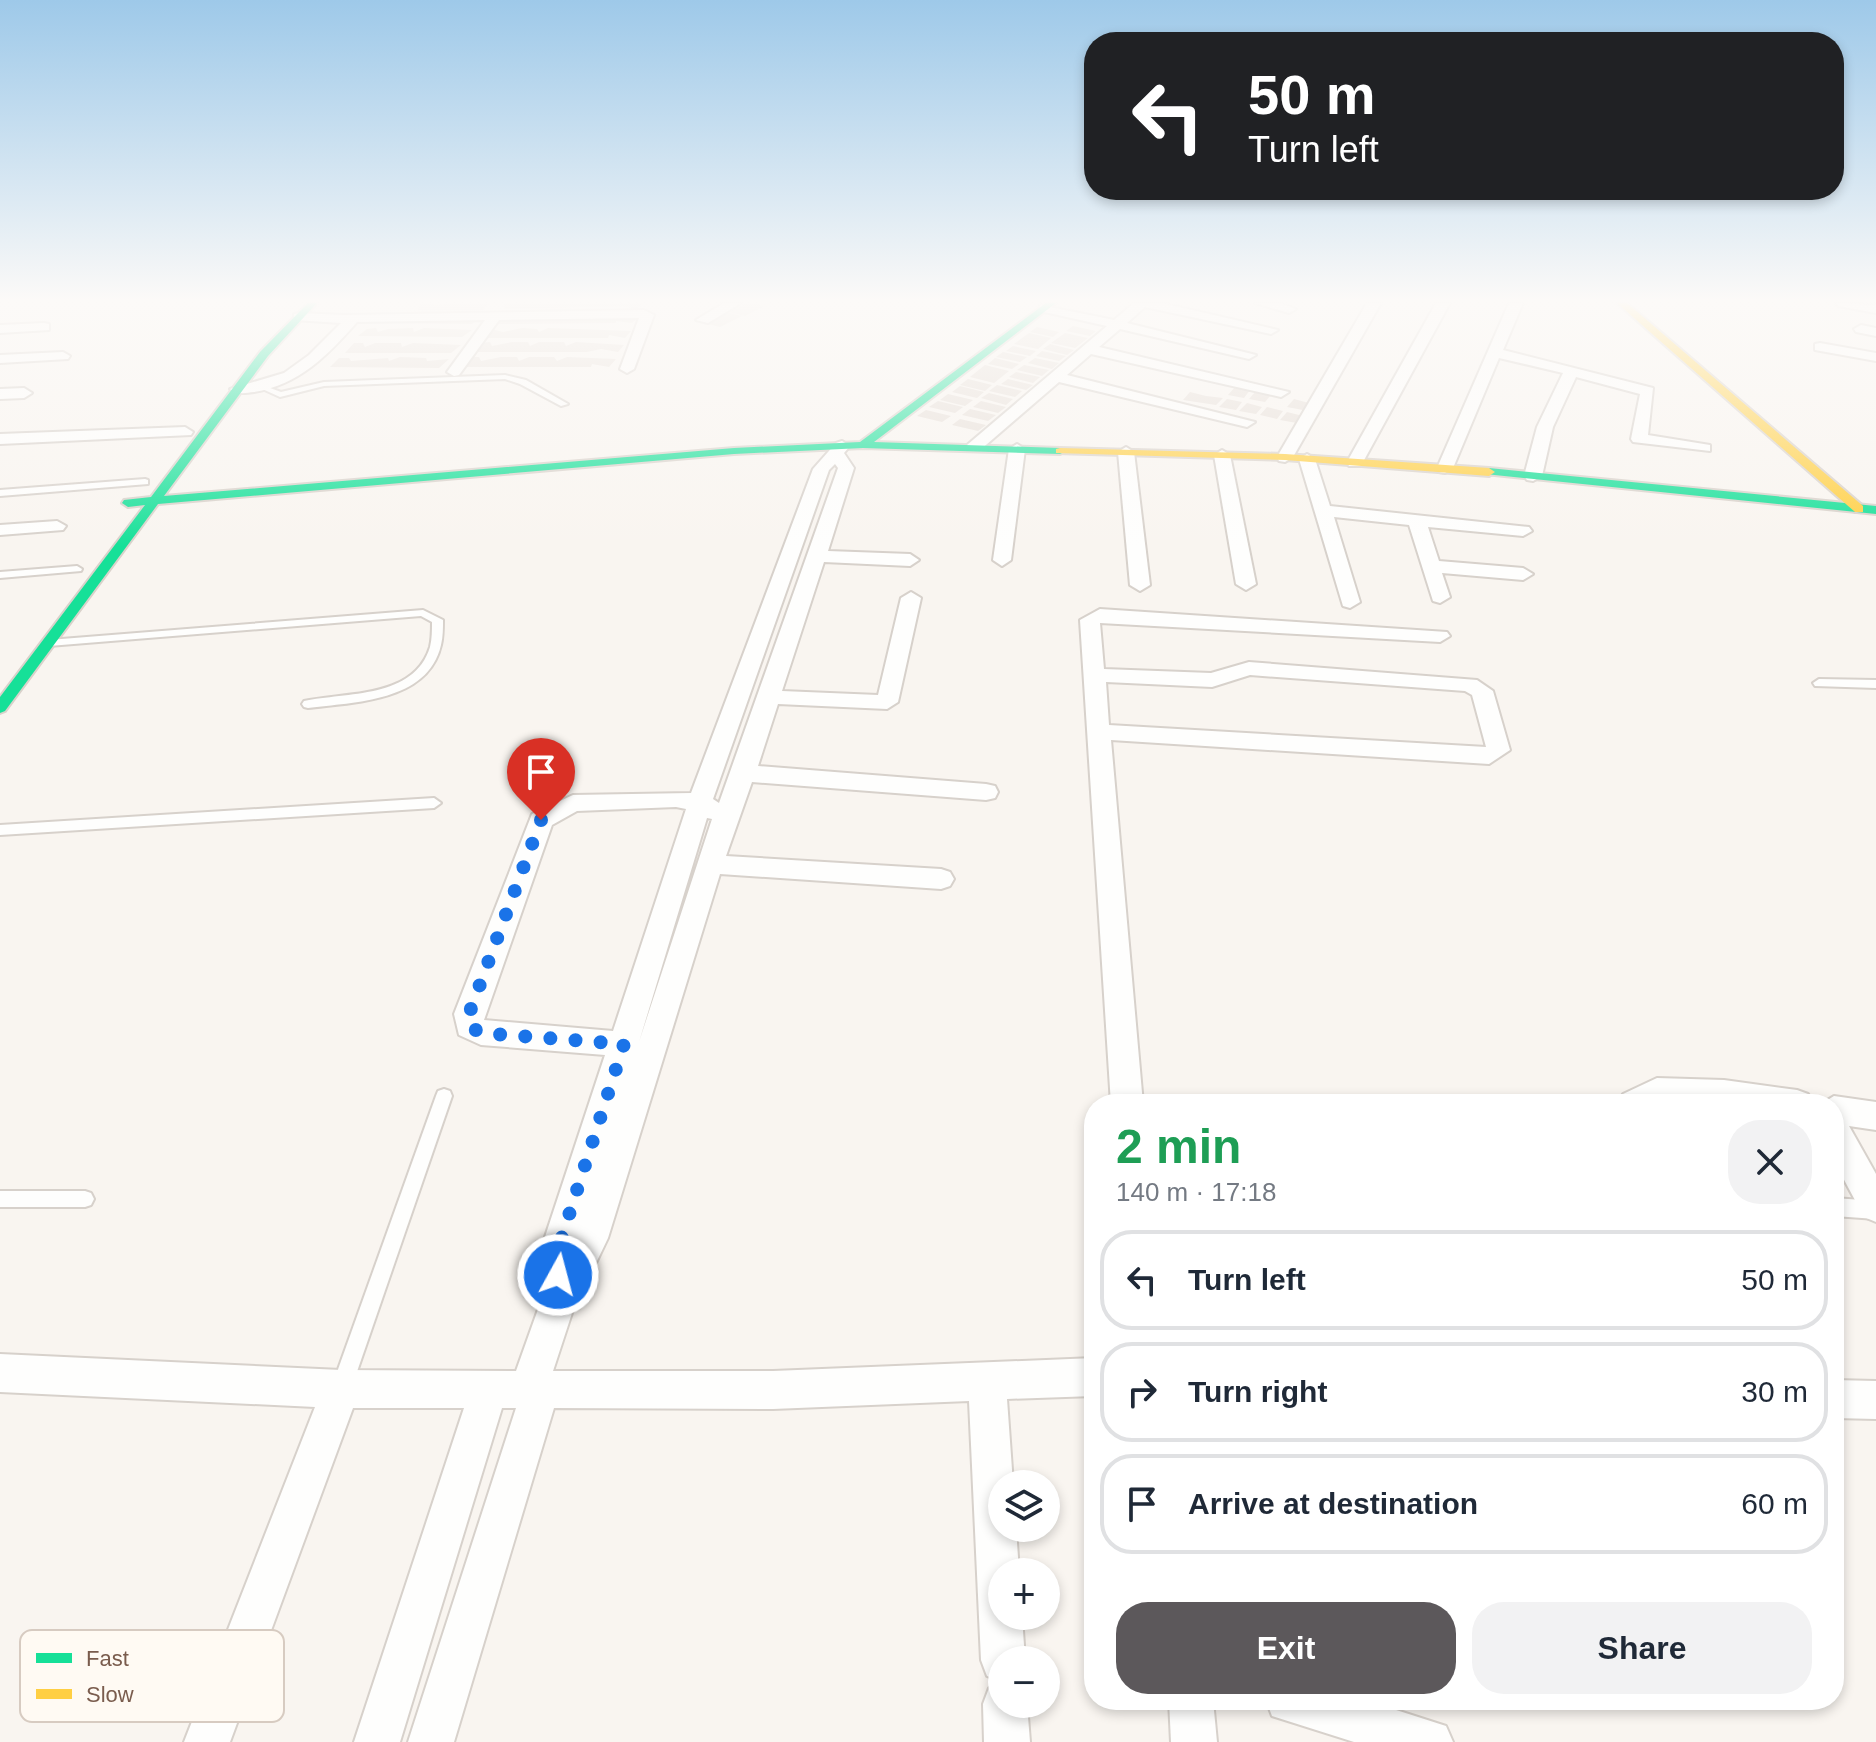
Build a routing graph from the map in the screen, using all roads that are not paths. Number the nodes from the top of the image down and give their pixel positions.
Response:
1 (224, 384) edge
2 (241, 384) edge
3 (268, 384) edge
4 (323, 384) edge
5 (527, 384) edge
6 (944, 384) edge
7 (1045, 384) edge
8 (1089, 384) edge
9 (1246, 384) edge
10 (1327, 384) edge
11 (1398, 384) edge
12 (1479, 384) edge
13 (1565, 384) edge
14 (1622, 384) edge
15 (1715, 384) edge
16 (1731, 384) edge
17 (262, 387) junction
18 (238, 389) junction
19 (1281, 392) dead end
20 (24, 393) dead end
21 (0, 394) edge
22 (564, 404) dead end
23 (1247, 422) dead end
24 (185, 432) junction
25 (0, 439) edge
26 (863, 445) junction
27 (973, 448) junction
28 (1704, 448) dead end
29 (1017, 449) junction
30 (840, 451) junction
31 (1126, 452) junction
32 (1222, 455) junction
33 (1285, 457) junction
34 (1307, 459) junction
35 (1355, 462) junction
36 (1445, 468) junction
37 (1533, 476) junction
38 (145, 482) junction
39 (0, 493) edge
40 (154, 500) junction
41 (128, 503) junction
42 (1856, 506) junction
43 (1876, 508) edge
44 (1323, 511) junction
45 (1417, 520) junction
46 (113, 522) dead end
47 (1876, 524) edge
48 (57, 526) dead end
49 (0, 530) edge
50 (1523, 531) dead end
51 (817, 556) junction
52 (910, 560) dead end
53 (1002, 560) dead end
54 (82, 563) joint
55 (1432, 566) junction
56 (1523, 574) dead end
57 (0, 575) edge
58 (1246, 584) dead end
59 (1140, 585) dead end
60 (776, 592) junction
61 (804, 593) junction
62 (58, 594) dead end
63 (1440, 597) dead end
64 (911, 598) dead end
65 (1350, 602) dead end
66 (1440, 636) dead end
67 (48, 643) junction
68 (1093, 675) junction
69 (1819, 683) dead end
70 (1876, 684) edge
71 (769, 697) junction
72 (308, 704) dead end
73 (0, 708) edge
74 (1098, 732) junction
75 (744, 773) junction
76 (986, 792) dead end
77 (434, 803) dead end
78 (713, 810) junction
79 (0, 830) edge
80 (712, 864) junction
81 (941, 879) dead end
82 (624, 1044) junction
83 (1126, 1094) edge
84 (1653, 1094) edge
85 (1724, 1094) edge
86 (444, 1096) dead end
87 (1844, 1111) edge
88 (1876, 1116) edge
89 (1844, 1149) edge
90 (0, 1199) edge
91 (85, 1199) dead end
92 (1844, 1207) edge
93 (1876, 1208) edge
94 (556, 1307) junction
95 (0, 1373) edge
96 (1084, 1377) edge
97 (987, 1381) junction
98 (341, 1389) junction
99 (519, 1389) junction
100 (1844, 1399) edge
101 (1876, 1400) edge
102 (250, 1630) edge
103 (1002, 1646) edge
104 (1192, 1710) edge
105 (1322, 1710) edge
106 (1006, 1718) edge
107 (215, 1722) edge
108 (207, 1742) edge
109 (377, 1742) edge
110 (431, 1742) edge
111 (1007, 1742) edge
112 (1194, 1742) edge
113 (1430, 1742) edge

1 - 24 street
2 - 18 street
3 - 17 street
4 - 17 lane
5 - 22 lane
6 - 26 street
7 - 27 street
8 - 23 street
9 - 19 street
10 - 33 street
11 - 35 street
12 - 36 street
13 - 37 street
14 - 28 street
15 - 42 street
16 - 43 street
17 - 18 street
18 - 40 street
20 - 21 street
24 - 25 street
24 - 38 street
26 - 27 street
26 - 30 street
27 - 29 street
29 - 31 street
29 - 53 street
30 - 40 street
30 - 51 street
30 - 60 street
31 - 32 street
31 - 59 street
32 - 33 street
32 - 58 street
33 - 34 street
34 - 35 street
34 - 44 street
35 - 36 street
36 - 37 street
37 - 42 street
38 - 39 lane
38 - 41 street
40 - 41 street
40 - 67 street
41 - 46 street
42 - 43 street
42 - 47 street
44 - 45 street
44 - 65 street
45 - 50 street
45 - 55 street
48 - 49 street
51 - 52 street
51 - 61 street
54 - 57 lane
54 - 62 street
55 - 56 street
55 - 63 street
60 - 61 street
60 - 78 street
61 - 71 street
64 - 71 street
66 - 68 street
67 - 72 lane
67 - 73 street
68 - 74 street
68 - 74 street
69 - 70 lane
71 - 75 street
74 - 83 street
75 - 76 street
75 - 78 street
77 - 79 lane
78 - 80 street
78 - 82 street
78 - 82 street
80 - 81 street
80 - 94 street
82 - 94 street
84 - 85 street
86 - 98 lane
87 - 88 street
89 - 93 street
90 - 91 lane
92 - 93 lane
94 - 99 street
95 - 98 street
96 - 97 street
97 - 99 street
97 - 103 street
98 - 99 street
98 - 102 street
99 - 109 street
99 - 110 street
100 - 101 street
104 - 112 street
105 - 113 street
106 - 111 street
107 - 108 street

